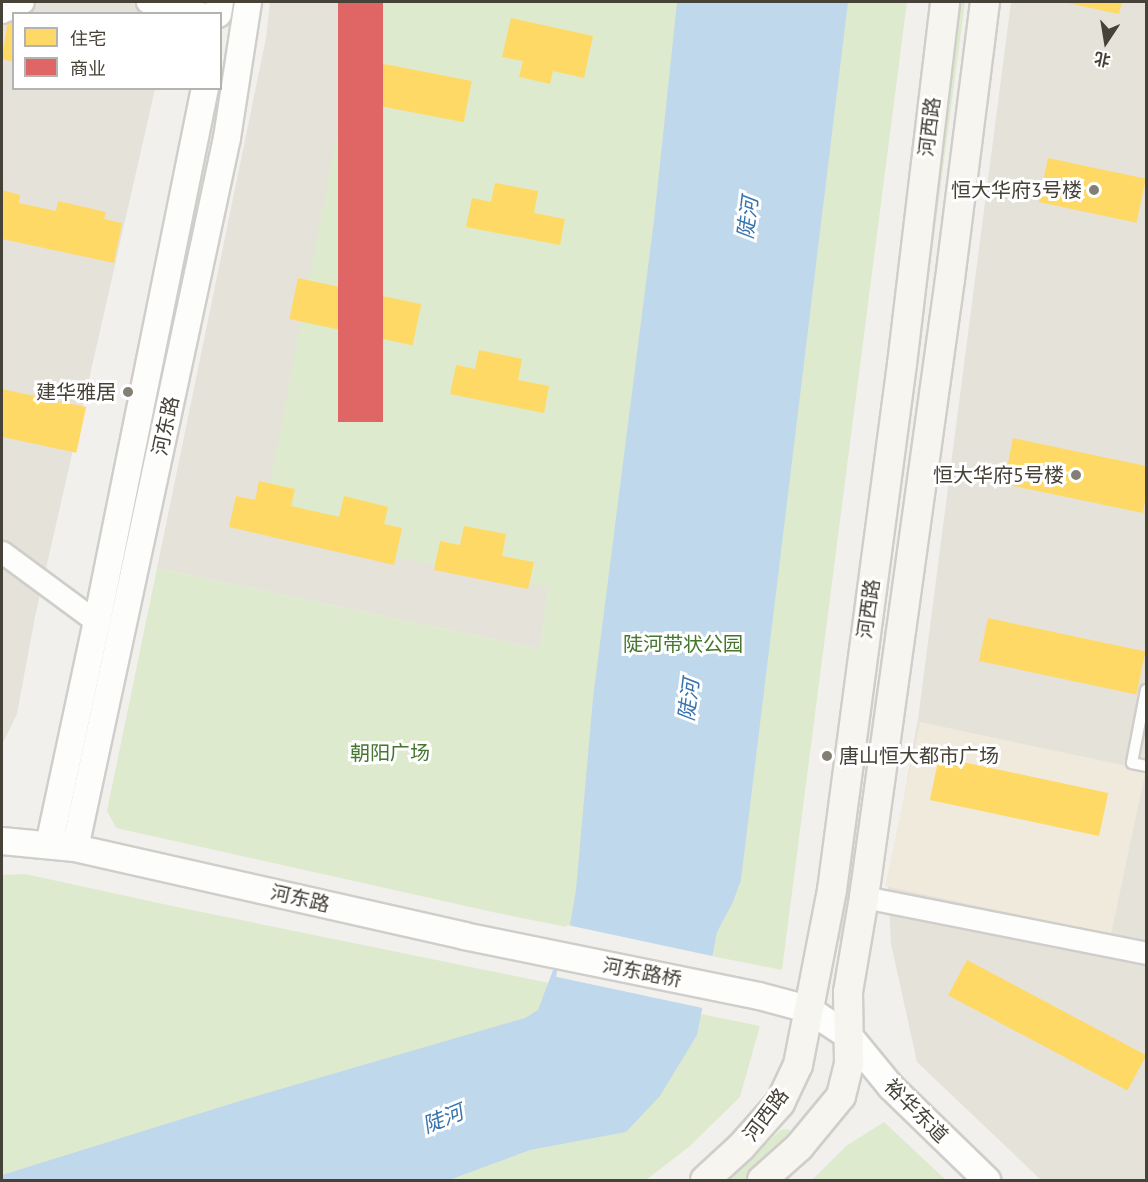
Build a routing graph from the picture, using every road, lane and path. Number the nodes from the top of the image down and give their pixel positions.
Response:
1 (23, 2) edge
2 (147, 2) edge
3 (248, 2) edge
4 (945, 2) edge
5 (985, 2) edge
6 (2, 12) edge
7 (196, 12) edge
8 (205, 90) edge
9 (2, 552) edge
10 (97, 622) junction
11 (1146, 690) edge
12 (1146, 766) edge
13 (2, 841) edge
14 (49, 845) junction
15 (75, 848) junction
16 (864, 897) junction
17 (525, 949) joint
18 (1146, 953) edge
19 (808, 1009) junction
20 (850, 1037) junction
21 (705, 1180) edge
22 (762, 1180) edge
23 (987, 1180) edge

1 - 6 street
2 - 7 street
3 - 15 street, 河东路
4 - 19 main road, 河西路
5 - 16 main road, 河西路
8 - 10 street, 河东路
9 - 10 street
10 - 14 street, 河东路
11 - 12 lane
13 - 14 street, 河东路
14 - 15 street, 河东路
15 - 17 street, 河东路
16 - 18 street
16 - 20 main road, 河西路
17 - 19 street, 河东路桥
19 - 20 street, 裕华东道
19 - 21 main road, 河西路
20 - 22 main road, 河西路
20 - 23 street, 裕华东道

